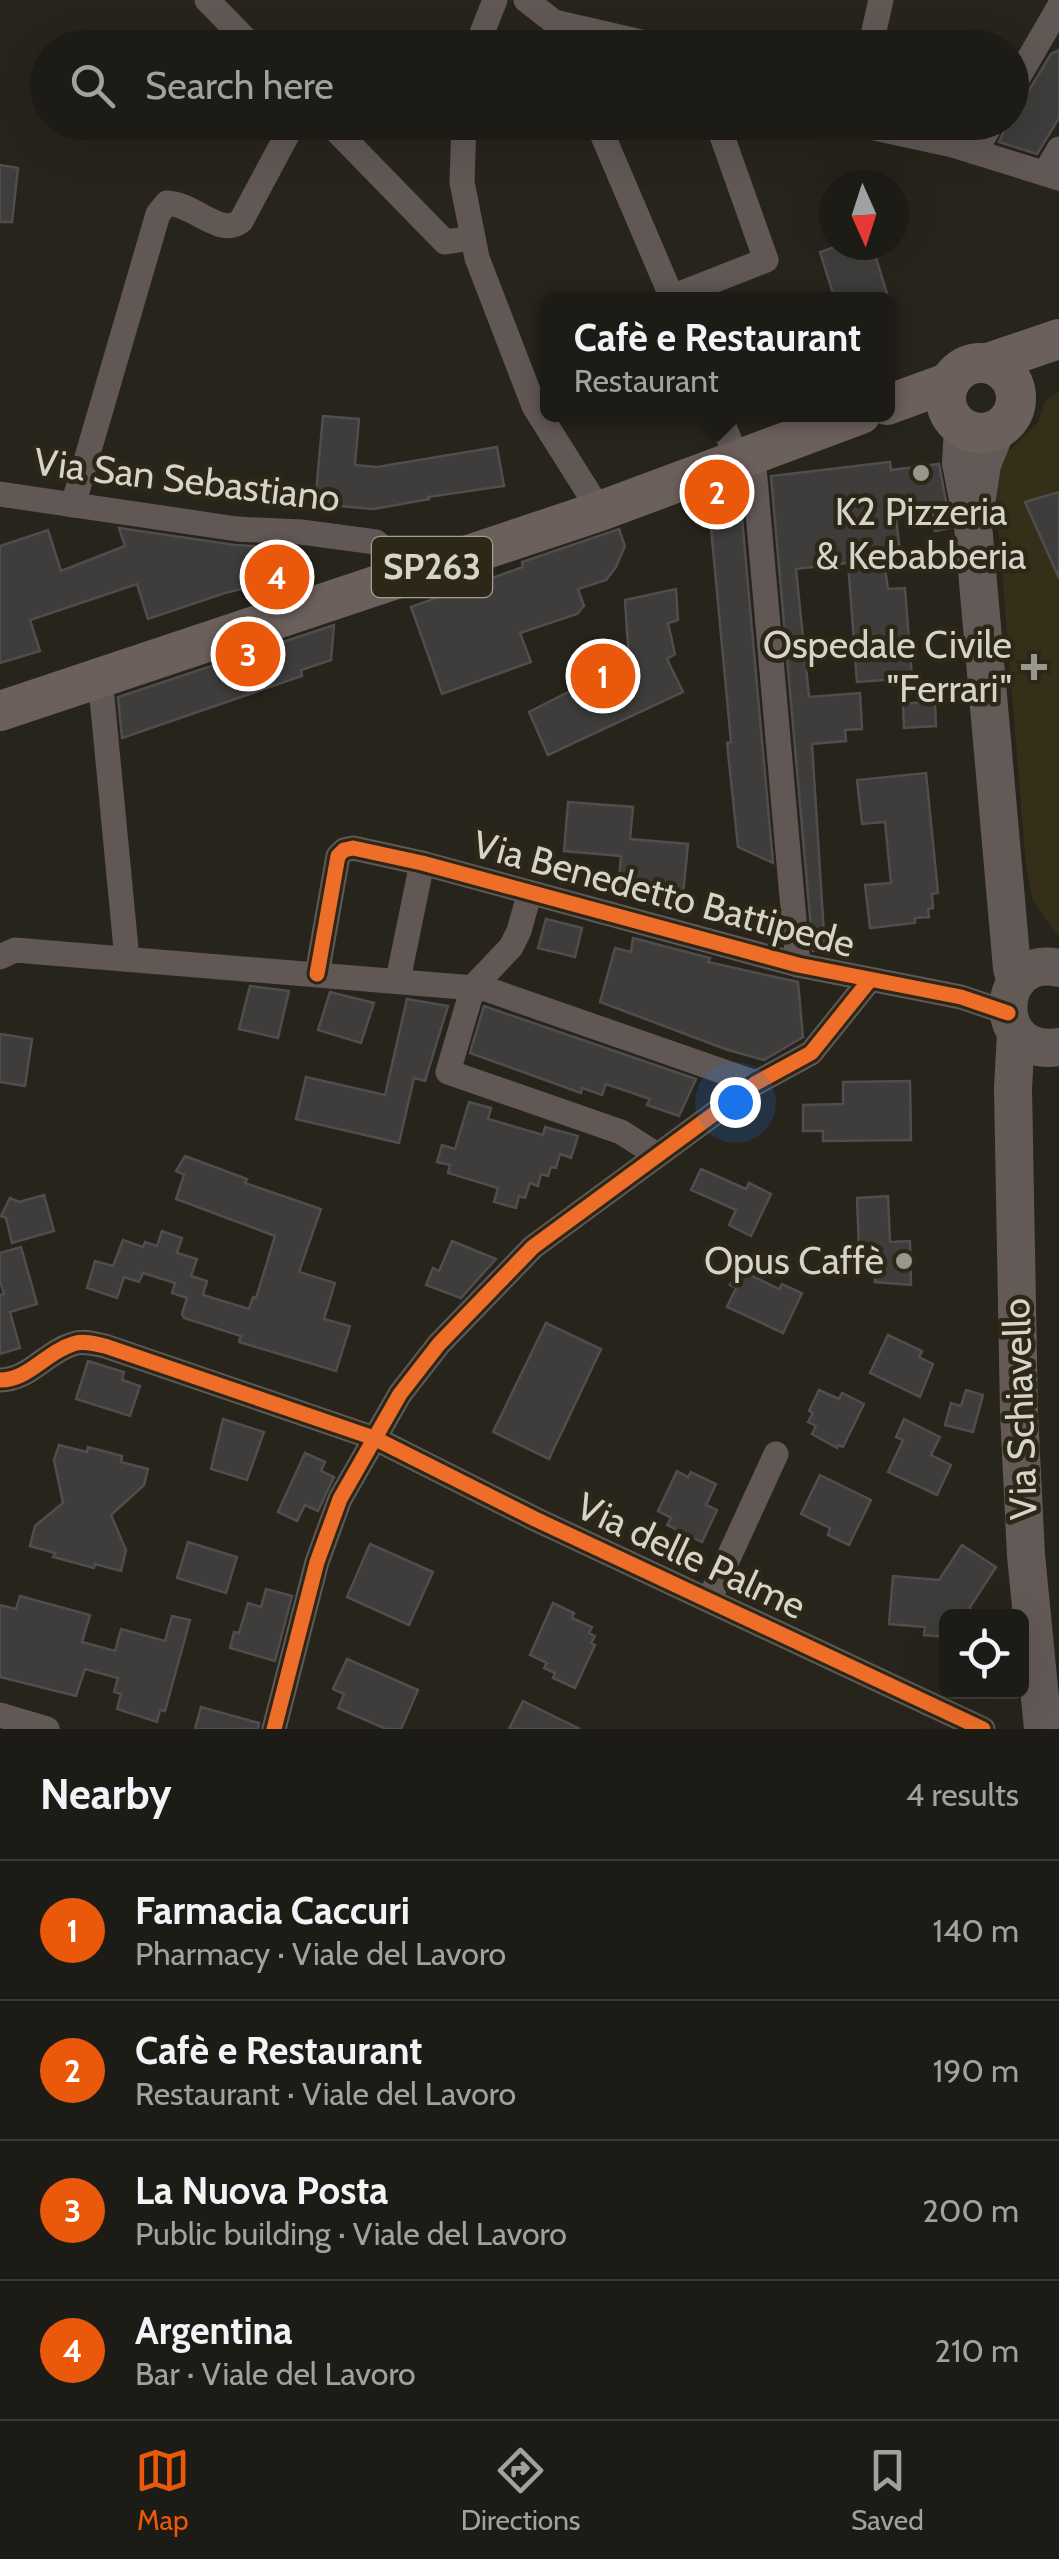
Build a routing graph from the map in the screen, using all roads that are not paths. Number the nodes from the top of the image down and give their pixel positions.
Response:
1 (206, 0) edge
2 (495, 0) edge
3 (526, 0) edge
4 (881, 0) edge
5 (1058, 7) edge
6 (554, 22) junction
7 (236, 30) edge
8 (483, 30) edge
9 (557, 30) edge
10 (589, 30) edge
11 (874, 30) edge
12 (1029, 58) edge
13 (284, 140) edge
14 (346, 140) edge
15 (463, 140) edge
16 (605, 140) edge
17 (724, 140) edge
18 (924, 140) edge
19 (982, 140) edge
20 (1059, 149) edge
21 (975, 152) junction
22 (1052, 175) edge
23 (474, 238) junction
24 (669, 292) edge
25 (687, 292) edge
26 (1059, 339) edge
27 (1059, 353) edge
28 (988, 363) junction
29 (1016, 394) junction
30 (895, 409) edge
31 (965, 414) junction
32 (540, 415) edge
33 (544, 422) edge
34 (724, 422) edge
35 (841, 422) edge
36 (746, 459) junction
37 (0, 494) edge
38 (72, 505) junction
39 (600, 510) junction
40 (412, 574) junction
41 (100, 677) junction
42 (0, 710) edge
43 (422, 864) junction
44 (529, 895) junction
45 (1009, 919) junction
46 (0, 957) edge
47 (127, 959) junction
48 (798, 965) junction
49 (1055, 967) edge
50 (317, 974) junction
51 (398, 980) junction
52 (869, 981) junction
53 (473, 988) junction
54 (1026, 1019) edge
55 (756, 1084) junction
56 (657, 1155) junction
57 (0, 1380) edge
58 (374, 1438) junction
59 (776, 1454) dead end
60 (709, 1600) junction
61 (0, 1715) edge
62 (47, 1729) edge
63 (274, 1729) edge
64 (984, 1729) edge
65 (1043, 1729) edge

1 - 7 street
2 - 8 street
3 - 6 street
4 - 11 street
5 - 12 street
6 - 9 street
6 - 10 street
13 - 38 street
14 - 23 street
15 - 23 street
16 - 24 street
17 - 25 street
18 - 21 street
19 - 21 street
20 - 22 street
21 - 22 street
23 - 32 street
26 - 28 main road
27 - 29 main road
28 - 29 main road
28 - 31 main road
29 - 31 main road
30 - 31 main road
31 - 45 street
33 - 39 street
34 - 36 street
35 - 36 main road, SP263
36 - 39 main road, SP263
36 - 48 street
37 - 38 street, Via San Sebastiano
38 - 40 street, Via San Sebastiano
39 - 40 main road, SP263
40 - 41 main road, SP263
41 - 42 main road, SP263
41 - 47 street
43 - 44 street, Via Benedetto Battipede
43 - 50 street, Via Benedetto Battipede
43 - 51 street
44 - 48 street, Via Benedetto Battipede
44 - 53 street
45 - 49 street
45 - 54 street
46 - 47 street
47 - 50 street
48 - 52 street, Via Benedetto Battipede
49 - 54 street
50 - 51 street
51 - 53 street
52 - 54 street, Via Benedetto Battipede
52 - 55 street
53 - 55 street
53 - 56 street
54 - 65 street, Via Schiavello
55 - 56 street
56 - 58 street
57 - 58 street, Via delle Palme
58 - 60 street, Via delle Palme
58 - 63 street
59 - 60 street, Via delle Palme
60 - 64 street, Via delle Palme
61 - 62 street

